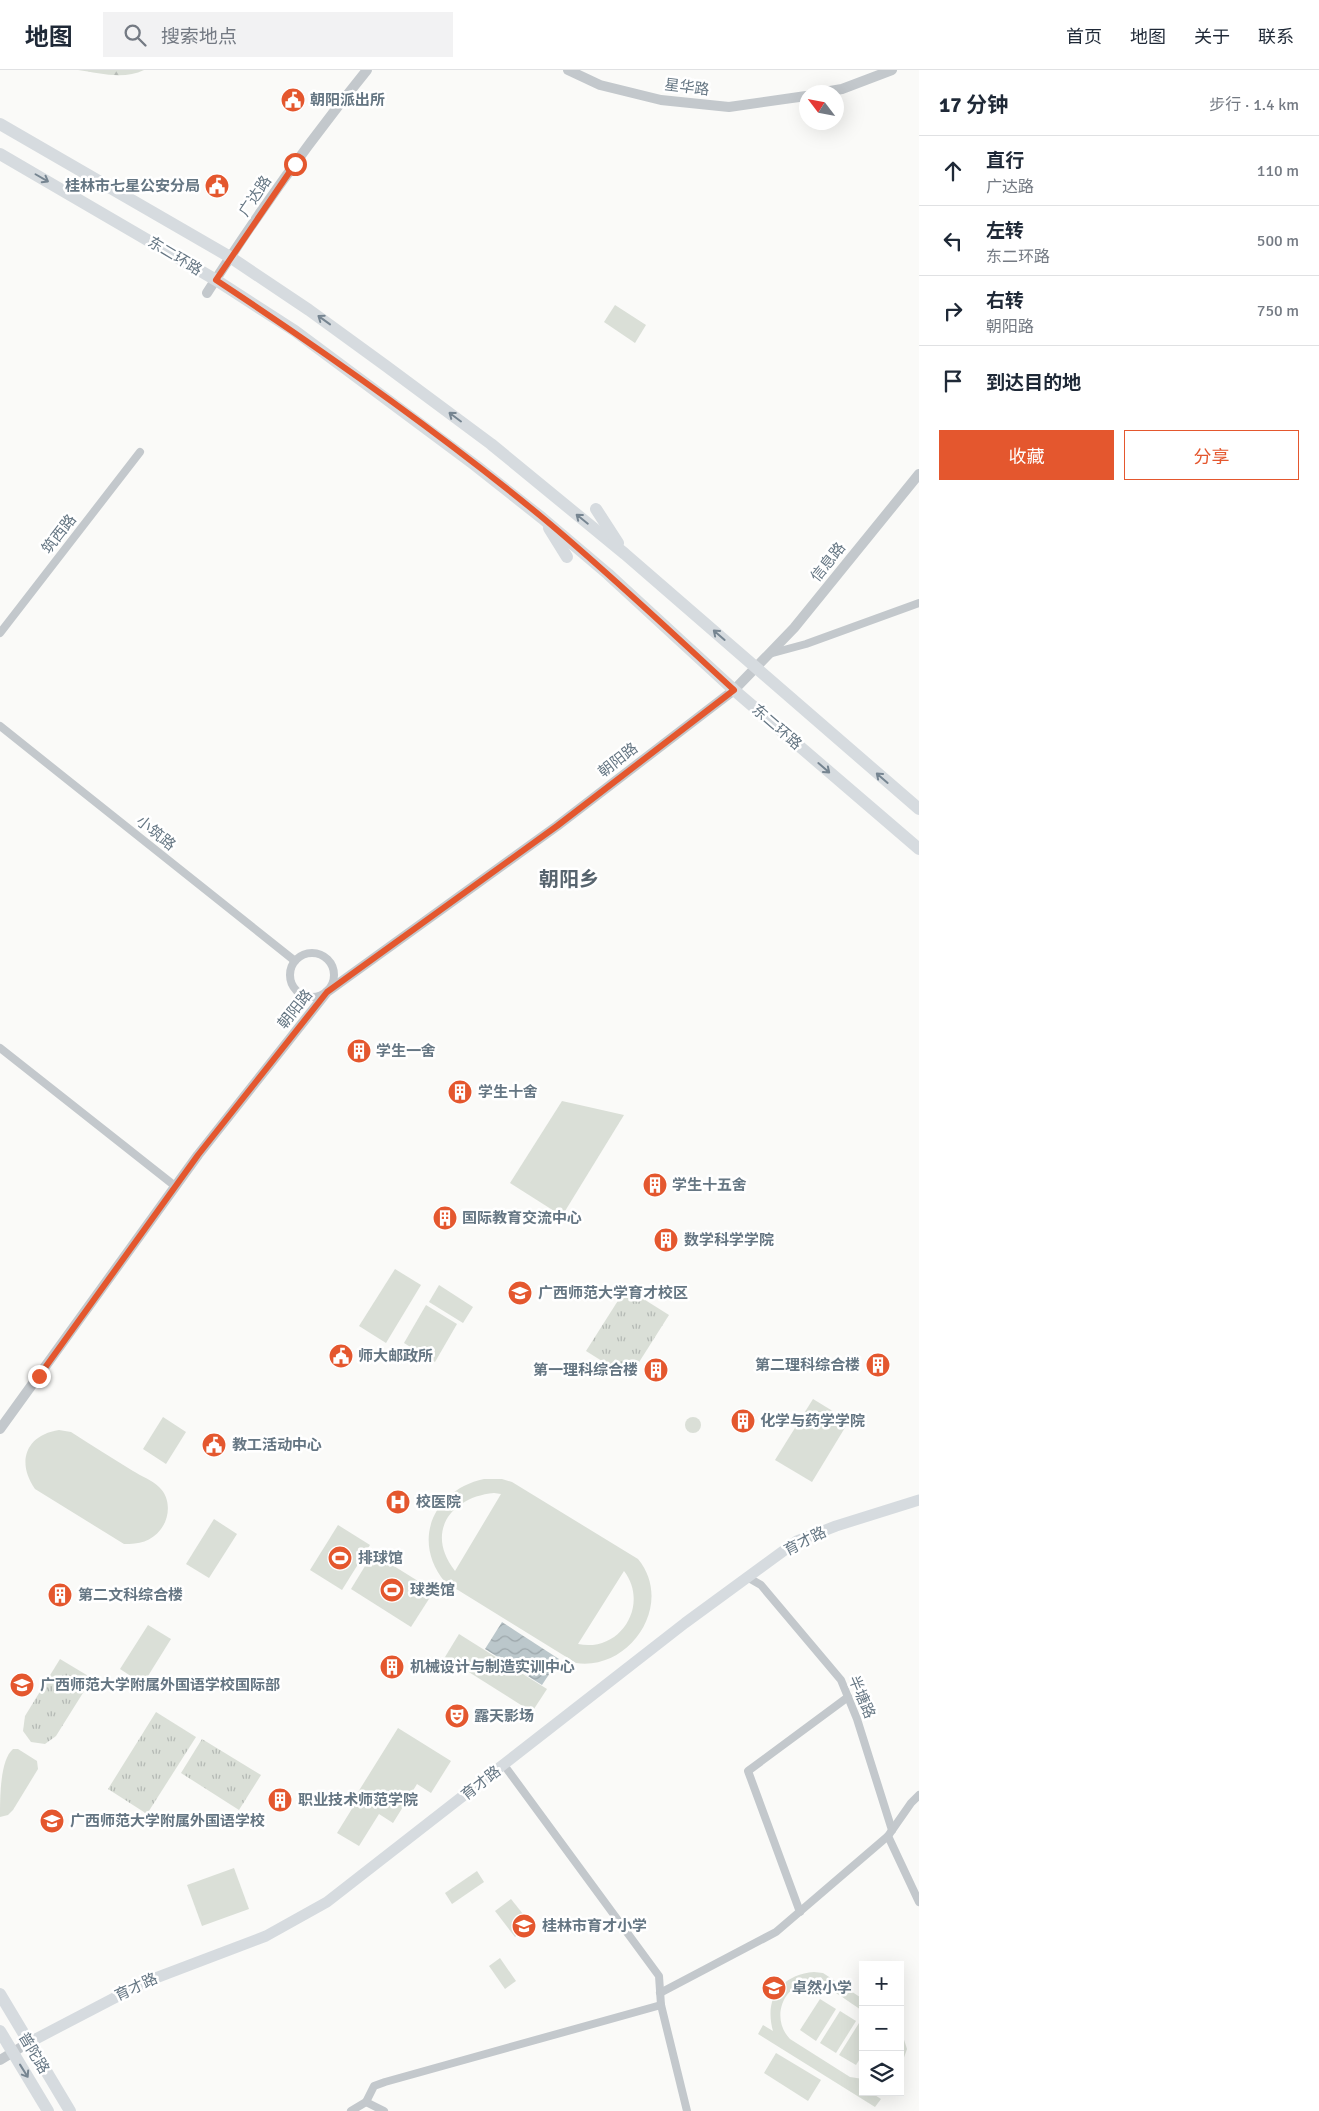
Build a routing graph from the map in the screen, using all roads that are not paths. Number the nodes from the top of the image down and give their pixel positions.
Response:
1 (367, 70) edge
2 (568, 70) edge
3 (892, 70) edge
4 (844, 88) edge
5 (799, 97) edge
6 (0, 124) edge
7 (0, 154) edge
8 (230, 257) junction
9 (216, 280) junction
10 (208, 293) dead end
11 (140, 452) dead end
12 (919, 474) edge
13 (596, 510) dead end
14 (542, 518) junction
15 (625, 554) junction
16 (566, 557) dead end
17 (919, 603) edge
18 (0, 632) edge
19 (769, 654) junction
20 (756, 666) junction
21 (734, 690) junction
22 (0, 726) edge
23 (919, 809) edge
24 (919, 849) edge
25 (295, 961) junction
26 (327, 992) junction
27 (0, 1048) edge
28 (175, 1186) junction
29 (0, 1429) edge
30 (919, 1500) edge
31 (747, 1577) junction
32 (848, 1697) junction
33 (504, 1764) junction
34 (919, 1795) edge
35 (890, 1833) junction
36 (919, 1902) edge
37 (800, 1912) junction
38 (660, 1993) junction
39 (0, 1994) edge
40 (661, 2005) junction
41 (0, 2031) edge
42 (28, 2043) junction
43 (12, 2052) junction
44 (0, 2060) edge
45 (366, 2102) junction
46 (48, 2111) edge
47 (70, 2111) edge
48 (351, 2111) edge
49 (384, 2111) edge
50 (687, 2111) edge

1 - 8 street, 广达路
2 - 5 street, 星华路
3 - 4 street
6 - 8 main road, 东二环路
7 -> 9 main road, 东二环路
8 - 9 street, 广达路
15 -> 8 main road, 东二环路
9 - 10 street, 广达路
9 - 14 main road, 东二环路
11 - 18 street, 筑西路
12 - 19 street, 信息路
13 - 15 main road
14 - 16 main road
14 - 21 main road, 东二环路
20 -> 15 main road, 东二环路
17 - 19 street
19 - 20 street, 信息路
20 - 21 street, 朝阳路
23 -> 20 main road, 东二环路
21 -> 24 main road, 东二环路
21 - 26 street, 朝阳路
22 - 25 street, 小筑路
25 - 26 street
25 - 26 street
26 - 28 street, 朝阳路
27 - 28 street
28 - 29 street, 朝阳路
30 - 31 main road, 育才路
31 - 32 street, 半塘路
31 - 33 main road, 育才路
32 - 35 street, 半塘路
32 - 37 street
33 - 38 street
33 - 42 main road, 育才路
34 - 35 street
35 - 36 street, 半塘路
35 - 37 street
37 - 38 street
38 - 40 street
39 - 42 main road, 普陀路
40 - 45 street
40 - 50 street
41 - 43 main road, 普陀路
42 - 43 street
42 - 47 main road, 普陀路
43 - 44 street
43 -> 46 main road, 普陀路
45 - 48 street
45 - 49 street

